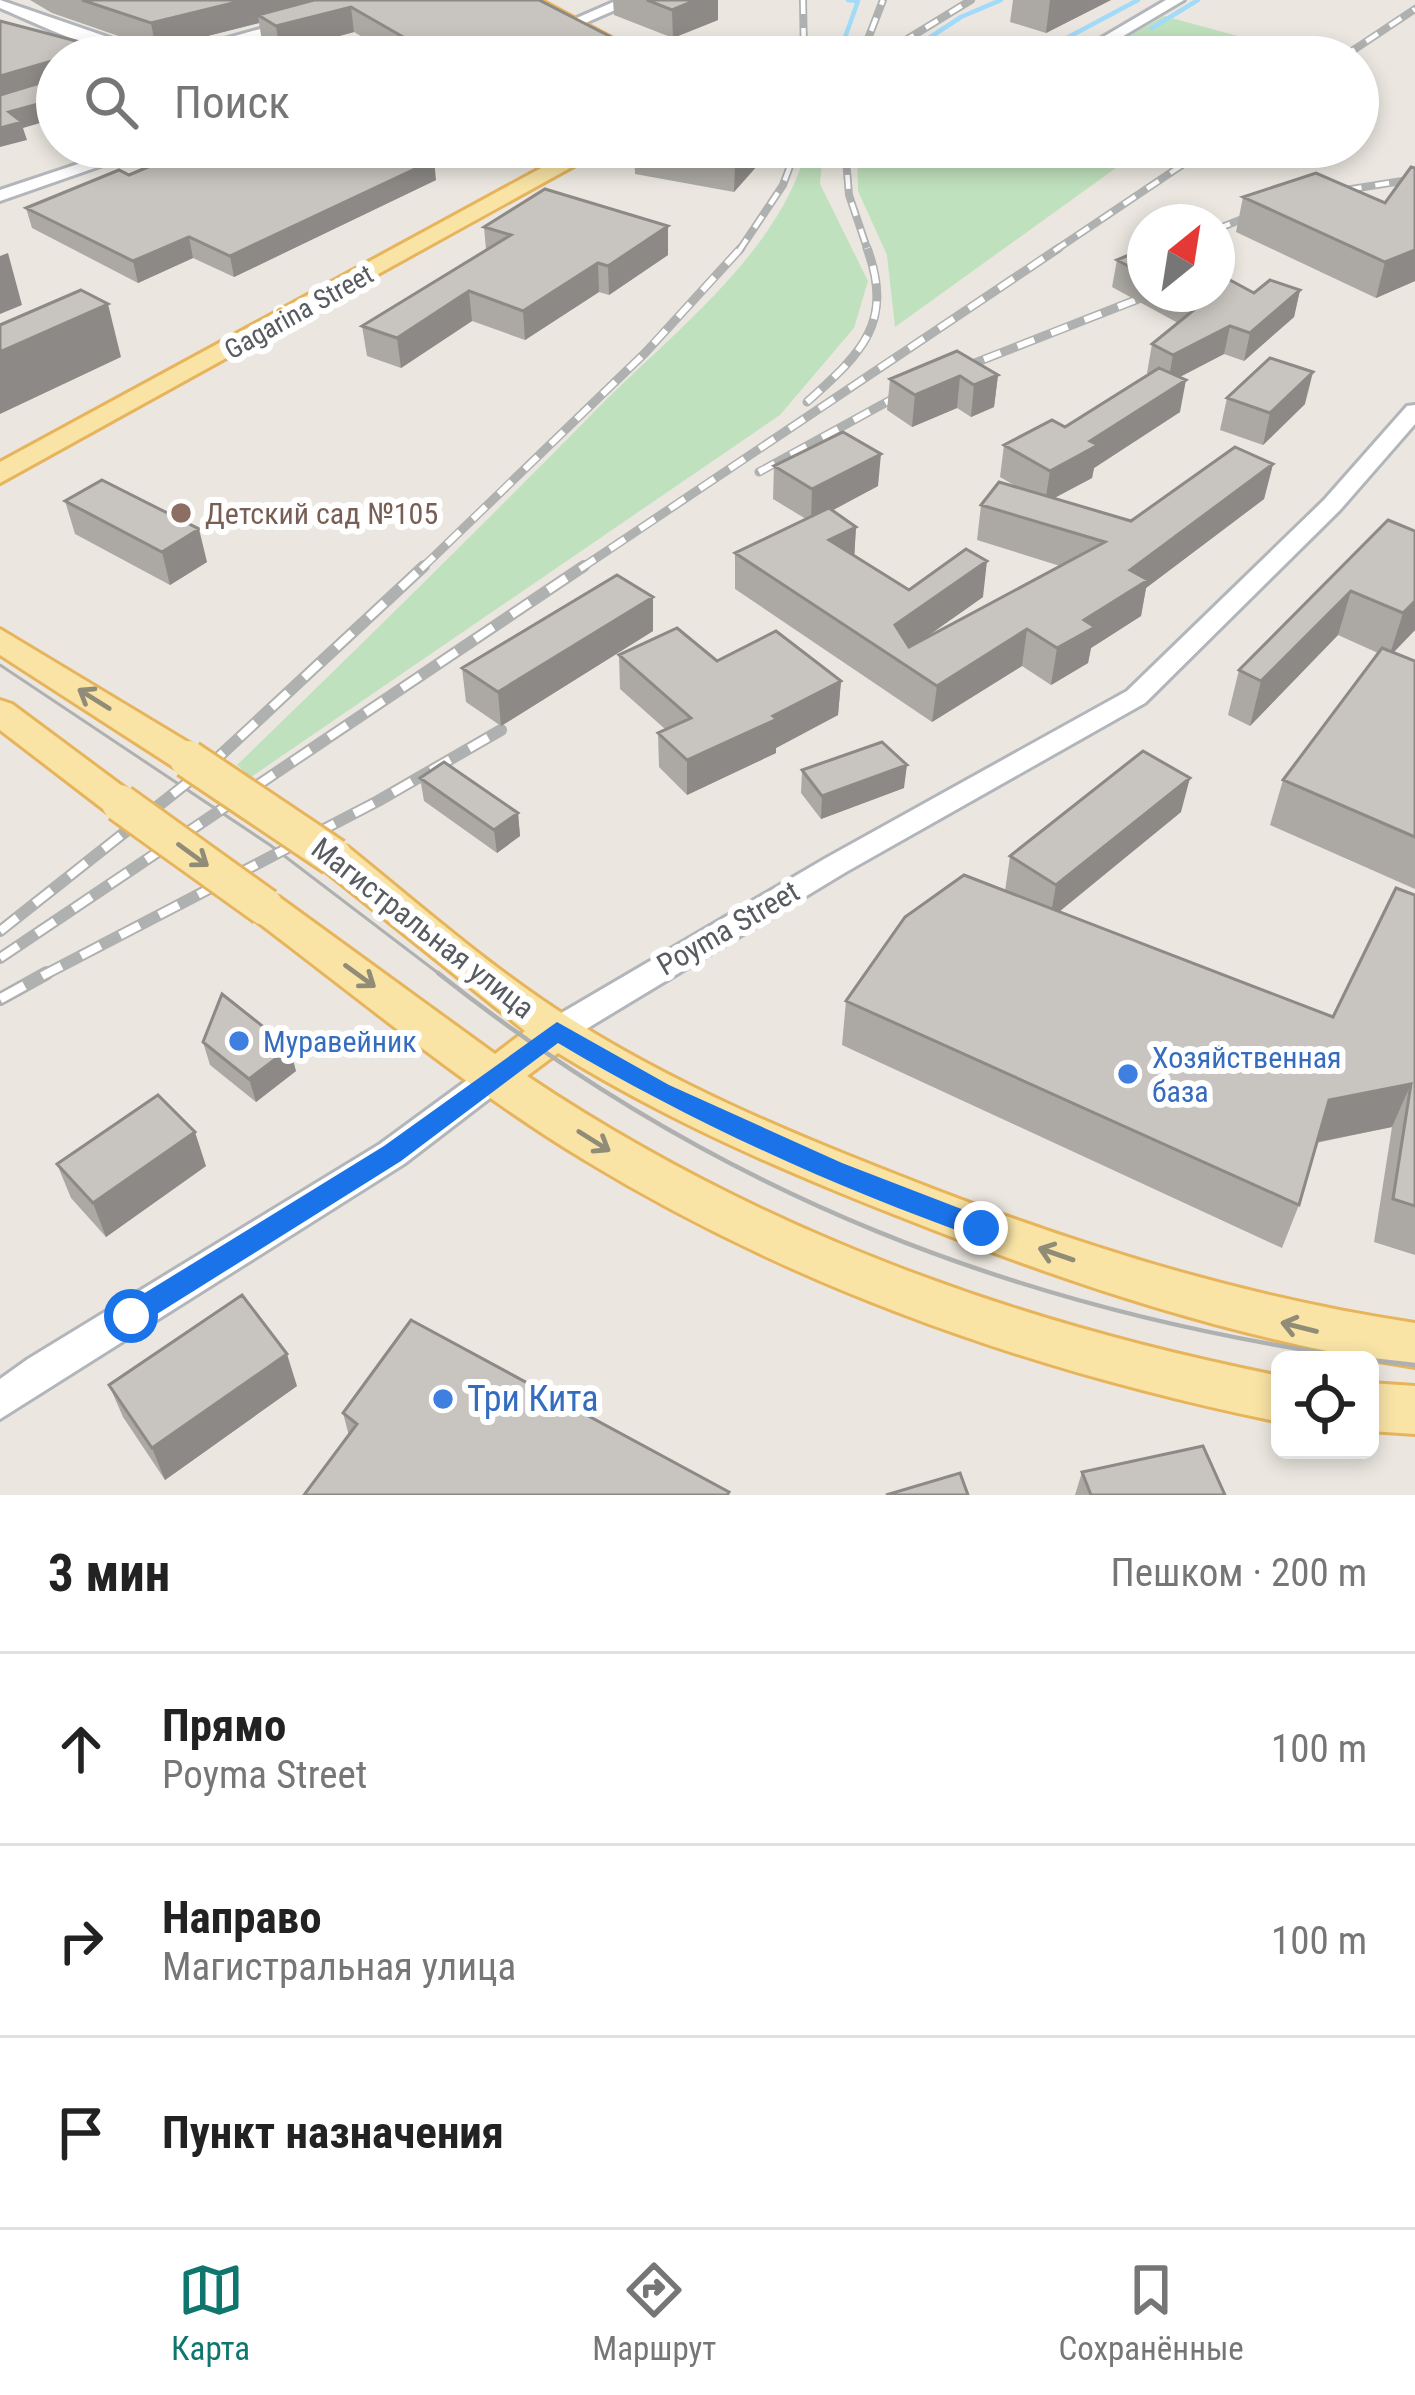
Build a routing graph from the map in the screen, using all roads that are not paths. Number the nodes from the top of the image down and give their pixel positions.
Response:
1 (526, 0) edge
2 (631, 0) edge
3 (1177, 0) edge
4 (0, 4) edge
5 (300, 23) edge
6 (572, 24) junction
7 (80, 36) edge
8 (250, 36) edge
9 (596, 36) edge
10 (1114, 36) edge
11 (83, 168) edge
12 (560, 168) edge
13 (0, 196) edge
14 (1415, 410) edge
15 (0, 474) edge
16 (0, 640) edge
17 (0, 712) edge
18 (557, 1031) junction
19 (496, 1076) junction
20 (1415, 1345) edge
21 (1271, 1397) edge
22 (0, 1401) edge
23 (1379, 1408) edge
24 (1415, 1410) edge

1 - 6 main road
2 - 6 street
3 - 10 street
4 - 7 street
5 - 8 street
6 - 9 main road
11 - 13 street
12 - 15 main road, Gagarina Street
14 - 18 street, Poyma Street
18 -> 16 main road, Магистральная улица, bridge
17 -> 19 main road, bridge
18 - 19 main road, Poyma Street
20 -> 18 main road, Магистральная улица
19 -> 21 main road
19 - 22 street, Poyma Street
23 - 24 main road

